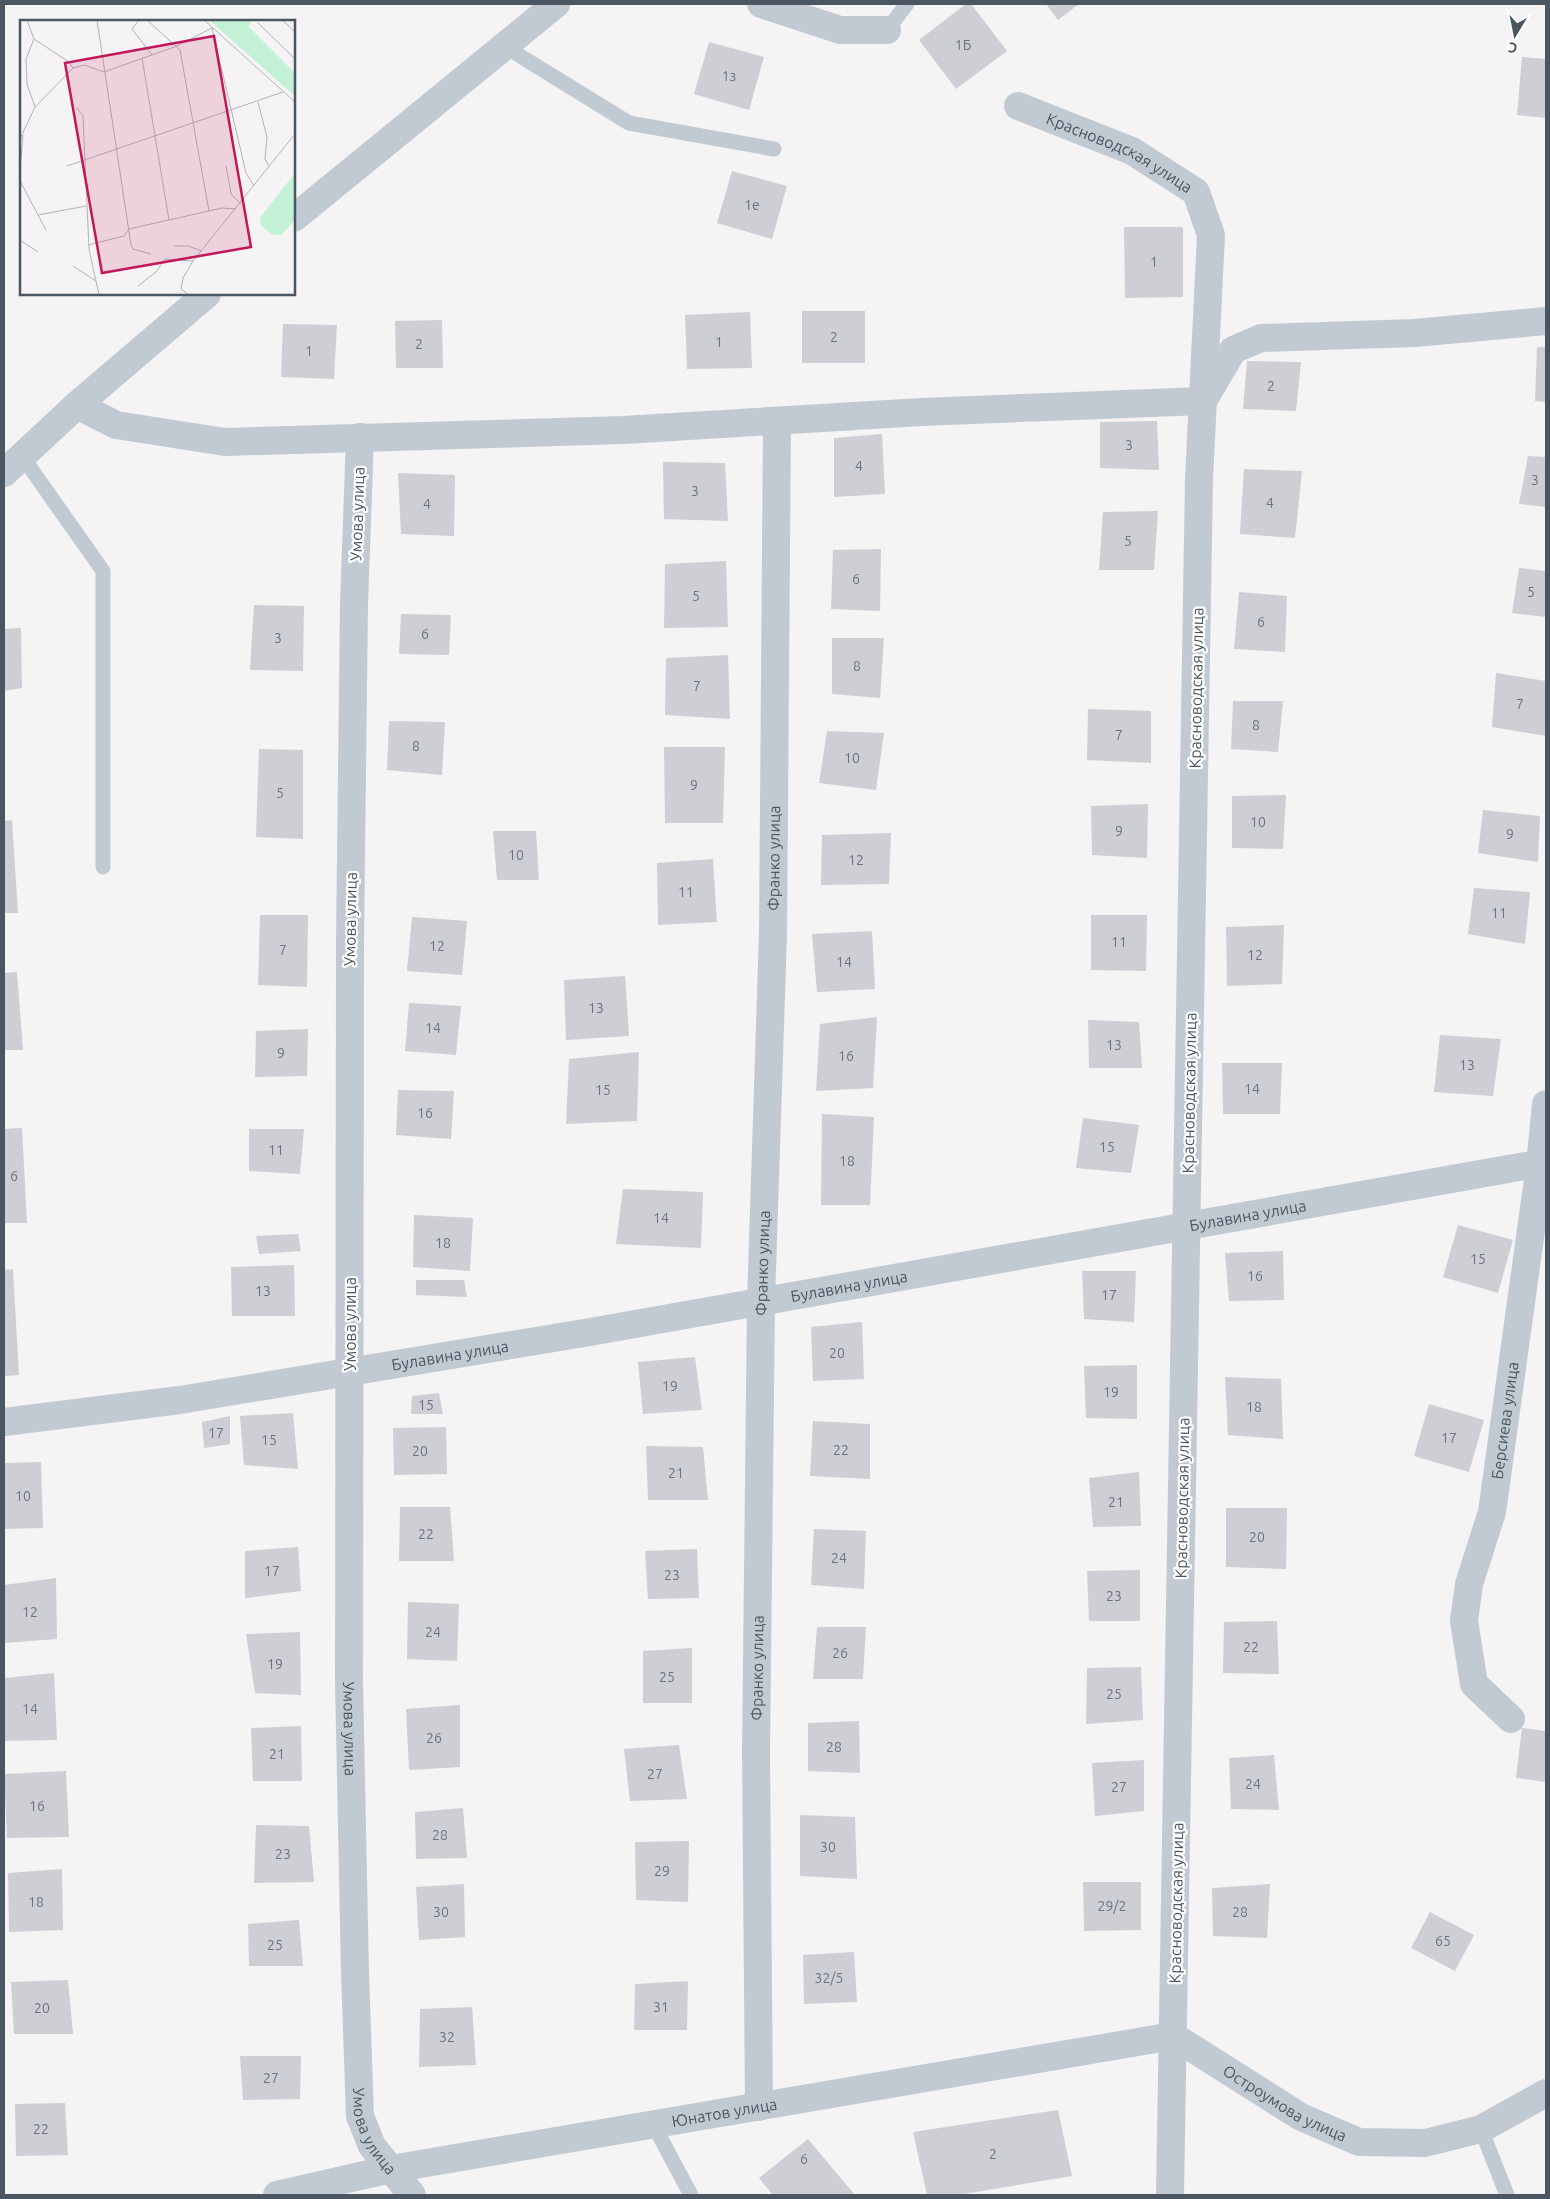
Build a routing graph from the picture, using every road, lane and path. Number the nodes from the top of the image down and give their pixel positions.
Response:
1 (556, 4) edge
2 (761, 4) edge
3 (907, 4) edge
4 (887, 30) joint
5 (504, 46) junction
6 (1018, 106) dead end
7 (774, 149) dead end
8 (295, 217) edge
9 (205, 295) edge
10 (1546, 321) edge
11 (1203, 402) junction
12 (76, 405) junction
13 (777, 421) junction
14 (360, 437) junction
15 (13, 464) edge
16 (103, 867) dead end
17 (1546, 1104) edge
18 (1543, 1165) edge
19 (1186, 1227) junction
20 (761, 1302) junction
21 (350, 1372) junction
22 (4, 1422) edge
23 (1511, 1719) dead end
24 (1173, 2036) junction
25 (1546, 2093) edge
26 (759, 2107) junction
27 (653, 2124) junction
28 (1481, 2129) junction
29 (390, 2169) junction
30 (277, 2195) edge
31 (412, 2195) edge
32 (691, 2195) edge
33 (1170, 2195) edge
34 (1507, 2195) edge

1 - 5 street
2 - 4 street
3 - 4 lane
5 - 7 lane
5 - 8 street
6 - 11 street, Красноводская улица
9 - 12 street
10 - 11 street
11 - 13 street
11 - 19 street, Красноводская улица
12 - 14 street
12 - 15 street
13 - 14 street
13 - 20 street, Франко улица
14 - 21 street, Умова улица
15 - 16 lane
17 - 18 street, Берсиева улица
18 - 19 street, Булавина улица
18 - 23 street, Берсиева улица
19 - 20 street, Булавина улица
19 - 24 street, Красноводская улица
20 - 21 street, Булавина улица
20 - 26 street, Франко улица
21 - 22 street, Булавина улица
21 - 29 street, Умова улица
24 - 26 street, Юнатов улица
24 - 28 street, Остроумова улица
24 - 33 street, Красноводская улица
25 - 28 street, Остроумова улица
26 - 27 street, Юнатов улица
27 - 29 street, Юнатов улица
27 - 32 lane
28 - 34 lane
29 - 30 street, Юнатов улица
29 - 31 street, Умова улица

